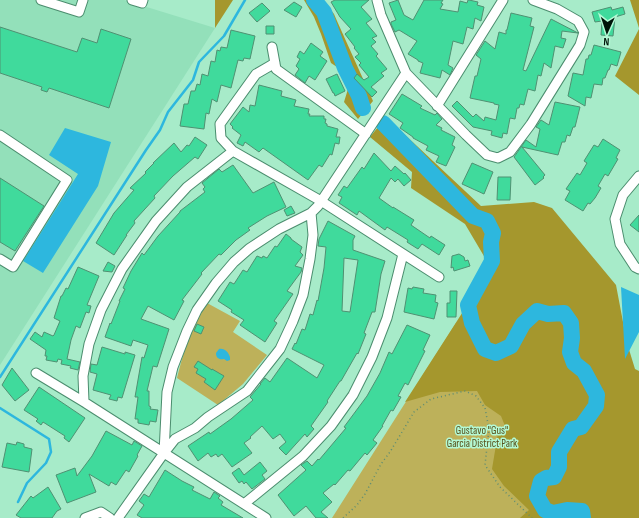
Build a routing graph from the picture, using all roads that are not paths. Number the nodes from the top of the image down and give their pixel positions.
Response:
1 (41, 0) edge
2 (83, 0) edge
3 (132, 0) edge
4 (143, 0) edge
5 (376, 0) edge
6 (503, 0) edge
7 (533, 0) edge
8 (272, 47) dead end
9 (275, 63) junction
10 (406, 73) junction
11 (437, 106) junction
12 (366, 134) junction
13 (0, 135) edge
14 (233, 151) junction
15 (639, 176) edge
16 (321, 201) junction
17 (311, 213) junction
18 (403, 254) junction
19 (0, 259) edge
20 (639, 269) edge
21 (439, 277) dead end
22 (36, 373) dead end
23 (84, 402) junction
24 (164, 453) junction
25 (244, 504) junction
26 (85, 518) edge
27 (110, 518) edge
28 (118, 518) edge
29 (266, 518) edge

1 - 2 lane
3 - 4 lane
5 - 10 lane
6 - 11 lane
7 - 11 lane
8 - 9 lane
9 - 12 lane
9 - 14 lane
10 - 11 lane
10 - 12 lane
12 - 16 lane
13 - 19 lane
14 - 16 lane
14 - 23 lane
15 - 20 lane
16 - 17 lane
16 - 18 lane
17 - 24 lane
17 - 24 lane
18 - 21 lane
18 - 25 lane
22 - 23 lane
23 - 24 lane
24 - 25 lane
24 - 28 lane
25 - 29 lane
26 - 27 lane

